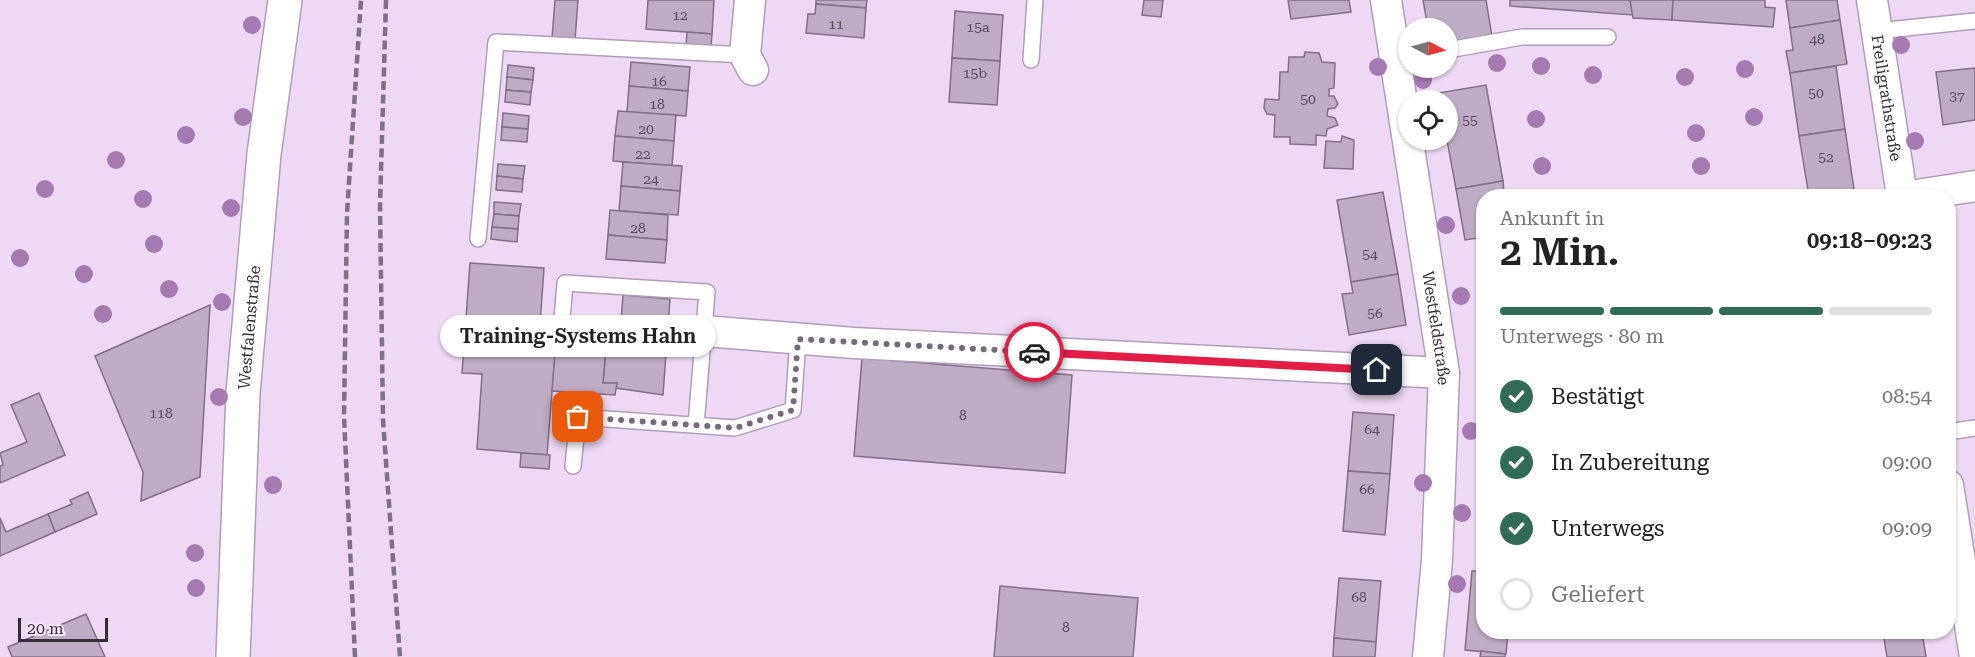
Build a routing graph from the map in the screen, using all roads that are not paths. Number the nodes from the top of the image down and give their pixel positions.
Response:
1 (285, 0) edge
2 (750, 0) edge
3 (1035, 0) edge
4 (1386, 0) edge
5 (1872, 0) edge
6 (1975, 21) edge
7 (1877, 31) junction
8 (1608, 37) dead end
9 (1398, 44) edge
10 (1458, 48) edge
11 (1031, 60) dead end
12 (749, 62) joint
13 (1405, 78) edge
14 (1975, 186) edge
15 (1901, 189) edge
16 (1956, 189) edge
17 (478, 239) dead end
18 (562, 319) dead end
19 (704, 331) junction
20 (798, 339) junction
21 (1444, 373) junction
22 (696, 425) junction
23 (1975, 428) edge
24 (1956, 431) edge
25 (573, 466) dead end
26 (1956, 528) edge
27 (1971, 610) edge
28 (233, 657) edge
29 (1428, 657) edge
30 (1975, 657) edge

1 - 28 street, Westfalenstraße
2 - 12 street
3 - 11 lane
4 - 9 street, Westfeldstraße
5 - 7 street, Freiligrathstraße
6 - 7 lane
7 - 15 street, Freiligrathstraße
8 - 10 lane
12 - 17 lane
13 - 21 street, Westfeldstraße
14 - 16 street
18 - 19 lane
19 - 20 street
19 - 22 lane
20 - 21 street
20 - 22 lane
21 - 29 street, Westfeldstraße
22 - 25 lane
23 - 24 lane
26 - 27 street
27 - 30 street

